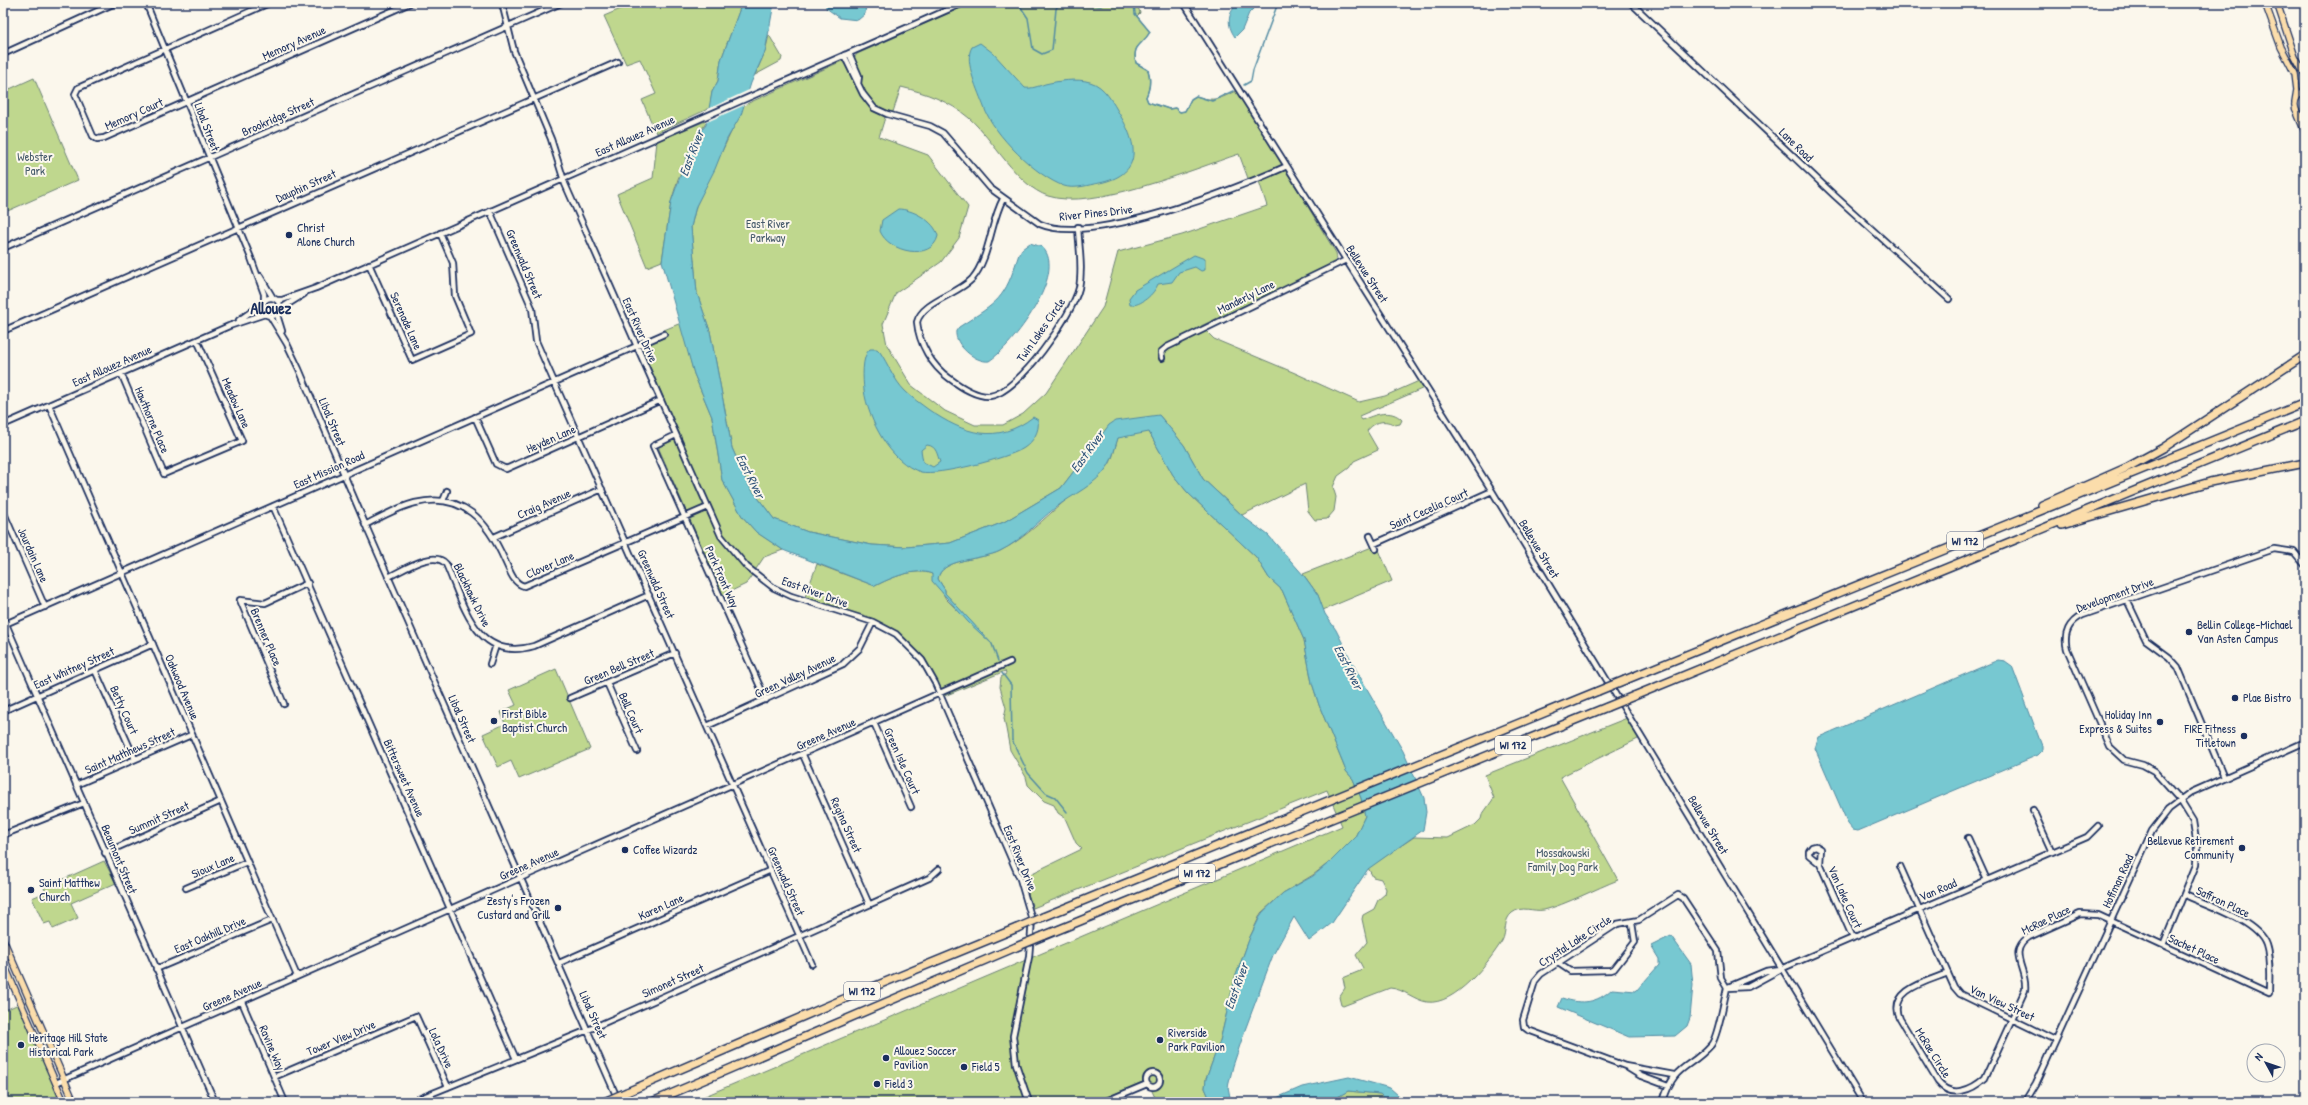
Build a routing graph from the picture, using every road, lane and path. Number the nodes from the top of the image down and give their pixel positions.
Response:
1 (115, 3) edge
2 (146, 3) edge
3 (269, 3) edge
4 (410, 3) edge
5 (502, 3) edge
6 (561, 3) edge
7 (963, 3) edge
8 (1184, 3) edge
9 (1187, 3) edge
10 (1630, 3) edge
11 (2265, 3) edge
12 (2277, 3) edge
13 (1190, 11) junction
14 (508, 27) junction
15 (165, 49) junction
16 (3, 54) edge
17 (847, 54) junction
18 (618, 62) dead end
19 (2305, 75) edge
20 (2305, 91) edge
21 (533, 98) junction
22 (186, 102) junction
23 (2295, 102) junction
24 (2297, 113) junction
25 (2305, 118) edge
26 (2305, 132) edge
27 (208, 158) junction
28 (1287, 166) junction
29 (564, 178) junction
30 (1003, 199) junction
31 (490, 211) junction
32 (1078, 227) junction
33 (237, 228) junction
34 (440, 233) junction
35 (3, 248) edge
36 (251, 258) junction
37 (1346, 260) junction
38 (369, 264) junction
39 (316, 288) junction
40 (275, 299) junction
41 (1949, 299) dead end
42 (263, 302) junction
43 (279, 310) junction
44 (267, 315) junction
45 (229, 326) junction
46 (3, 331) edge
47 (664, 334) dead end
48 (197, 340) junction
49 (287, 344) junction
50 (636, 346) junction
51 (2305, 355) edge
52 (1162, 358) dead end
53 (121, 373) junction
54 (554, 382) junction
55 (661, 400) junction
56 (2305, 403) edge
57 (49, 405) junction
58 (475, 417) junction
59 (2305, 422) edge
60 (3, 425) edge
61 (676, 435) junction
62 (579, 437) junction
63 (2305, 463) edge
64 (164, 474) joint
65 (344, 475) junction
66 (602, 489) junction
67 (447, 491) dead end
68 (1492, 491) junction
69 (443, 501) junction
70 (273, 506) junction
71 (708, 507) junction
72 (3, 511) edge
73 (685, 517) junction
74 (365, 525) junction
75 (1997, 528) junction
76 (2041, 530) junction
77 (1370, 536) dead end
78 (494, 537) junction
79 (626, 543) junction
80 (2305, 565) edge
81 (123, 572) junction
82 (388, 577) junction
83 (308, 583) junction
84 (650, 595) junction
85 (2127, 600) junction
86 (45, 607) junction
87 (873, 622) junction
88 (5, 625) edge
89 (153, 644) junction
90 (496, 645) junction
91 (675, 653) junction
92 (1010, 662) dead end
93 (490, 664) dead end
94 (96, 670) junction
95 (607, 683) junction
96 (940, 694) junction
97 (37, 695) junction
98 (570, 698) dead end
99 (766, 700) junction
100 (284, 704) dead end
101 (3, 711) edge
102 (874, 723) junction
103 (708, 726) junction
104 (191, 735) junction
105 (2305, 742) edge
106 (637, 752) dead end
107 (803, 755) junction
108 (135, 759) junction
109 (2224, 777) junction
110 (76, 786) junction
111 (734, 786) junction
112 (2180, 800) junction
113 (221, 801) junction
114 (84, 803) junction
115 (911, 807) dead end
116 (2033, 810) dead end
117 (2098, 826) dead end
118 (3, 835) edge
119 (1968, 838) dead end
120 (2052, 852) junction
121 (105, 853) junction
122 (247, 862) junction
123 (1820, 864) dead end
124 (1900, 866) dead end
125 (770, 870) junction
126 (939, 870) dead end
127 (522, 879) junction
128 (1987, 880) junction
129 (186, 888) dead end
130 (2185, 895) junction
131 (869, 904) junction
132 (451, 909) junction
133 (1920, 909) junction
134 (272, 920) junction
135 (2110, 922) junction
136 (1632, 923) junction
137 (799, 935) junction
138 (1853, 938) junction
139 (3, 939) edge
140 (2164, 945) junction
141 (3, 962) edge
142 (559, 963) junction
143 (1558, 963) junction
144 (812, 964) dead end
145 (1783, 968) junction
146 (156, 969) junction
147 (1948, 973) junction
148 (297, 976) junction
149 (1727, 988) junction
150 (2269, 994) joint
151 (242, 1002) junction
152 (416, 1016) joint
153 (2012, 1019) junction
154 (182, 1028) junction
155 (588, 1030) junction
156 (2055, 1040) junction
157 (516, 1059) junction
158 (1625, 1066) junction
159 (1674, 1075) junction
160 (274, 1078) junction
161 (64, 1080) junction
162 (56, 1083) junction
163 (1147, 1084) dead end
164 (1668, 1086) junction
165 (448, 1087) junction
166 (64, 1102) edge
167 (74, 1102) edge
168 (215, 1102) edge
169 (285, 1102) edge
170 (411, 1102) edge
171 (604, 1102) edge
172 (619, 1102) edge
173 (652, 1102) edge
174 (1029, 1102) edge
175 (1104, 1102) edge
176 (1663, 1102) edge
177 (1863, 1102) edge
178 (2025, 1102) edge

1 - 16 street
2 - 15 street, Libal Street
3 - 15 street
4 - 22 street, Memory Avenue
5 - 14 street, East River Drive
6 - 14 street, Brookridge Street
7 - 17 street, East Allouez Avenue
8 - 13 street, Bellevue Street
9 - 13 street, Bellevue Street
10 - 41 street, Lane Road
11 - 23 main road
12 - 19 main road
13 - 28 street, Bellevue Street
14 - 21 street, East River Drive
14 - 27 street, Brookridge Street
15 - 22 street, Libal Street
15 - 22 street, Memory Court
17 - 29 street, East Allouez Avenue
17 - 30 street, River Pines Drive
18 - 21 street, Dauphin Street
20 - 23 main road
21 - 29 street, East River Drive
21 - 33 street, Dauphin Street
22 - 27 street, Libal Street
23 - 24 main road
24 - 25 main road
24 - 26 main road
27 - 33 street, Libal Street
27 - 35 street, Brookridge Street
28 - 32 street, River Pines Drive
28 - 37 street, Bellevue Street
29 - 31 street, East Allouez Avenue
29 - 50 street, East River Drive
30 - 32 street, River Pines Drive
30 - 32 street, Twin Lakes Circle
31 - 34 street, East Allouez Avenue
31 - 54 street, Greenwald Street
33 - 36 street, Libal Street
33 - 46 street, Dauphin Street
34 - 38 street, East Allouez Avenue
34 - 38 street, Serenade Lane
36 - 40 street, Libal Street
36 - 42 street, Libal Street
37 - 52 street, Manderly Lane
37 - 68 street, Bellevue Street
38 - 39 street, East Allouez Avenue
39 - 40 street, East Allouez Avenue
39 - 43 street, East Allouez Avenue
40 - 42 street, East Allouez Avenue
40 - 43 street, Libal Street
42 - 44 street, Libal Street
42 - 45 street, East Allouez Avenue
43 - 44 street, East Allouez Avenue
43 - 49 street, Libal Street
44 - 45 street, East Allouez Avenue
44 - 49 street, Libal Street
45 - 48 street, East Allouez Avenue
47 - 50 street, East Mission Road
48 - 53 street, East Allouez Avenue
48 - 64 street, Meadow Lane
49 - 65 street, Libal Street
50 - 54 street, East Mission Road
50 - 55 street, East River Drive
51 - 75 highway
53 - 57 street, East Allouez Avenue
53 - 64 street, Hawthorne Place
54 - 58 street, East Mission Road
54 - 62 street, Greenwald Street
55 - 61 street, East River Drive
55 - 62 street, Heyden Lane
56 - 75 highway, WI 172
57 - 60 street, East Allouez Avenue
57 - 81 street, Oakwood Avenue
58 - 62 street, Heyden Lane
58 - 65 street, East Mission Road
59 - 76 highway, WI 172
61 - 71 street, East River Drive
61 - 73 street, Park Front Way
62 - 66 street, Greenwald Street
63 - 76 highway
65 - 70 street, East Mission Road
65 - 74 street, Libal Street
66 - 78 street, Craig Avenue
66 - 79 street, Greenwald Street
67 - 69 street
68 - 77 street, Saint Cecelia Court
68 - 145 street, Bellevue Street
69 - 74 street, Clover Lane
69 - 78 street, Clover Lane
70 - 81 street, East Mission Road
70 - 83 street, Bittersweet Avenue
71 - 73 street, Clover Lane
71 - 87 street, East River Drive
72 - 86 street, Jourdain Lane
73 - 79 street, Clover Lane
73 - 99 street, Park Front Way
74 - 82 street, Libal Street
75 - 171 highway, WI 172, bridge
76 - 173 highway, WI 172, bridge
78 - 79 street, Clover Lane
79 - 84 street, Greenwald Street
80 - 85 street, Development Drive
81 - 86 street, East Mission Road
81 - 89 street, Oakwood Avenue
82 - 90 street, Blackhawk Drive
82 - 127 street, Libal Street
83 - 100 street, Brenner Place
83 - 132 street, Bittersweet Avenue
84 - 90 street, Blackhawk Drive
84 - 91 street, Greenwald Street
85 - 109 street
85 - 112 street, Development Drive
86 - 88 street, East Mission Road
87 - 96 street, East River Drive
87 - 99 street, Green Valley Avenue
88 - 97 street, Beaumont Street
89 - 94 street, East Whitney Street
89 - 104 street, Oakwood Avenue
90 - 93 street
91 - 95 street, Green Bell Street
91 - 103 street, Greenwald Street
92 - 96 street, Greene Avenue
94 - 97 street, East Whitney Street
94 - 108 street, Betty Court
95 - 98 street, Green Bell Street
95 - 106 street, Bell Court
96 - 102 street, Greene Avenue
96 - 174 street, East River Drive
97 - 101 street, East Whitney Street
97 - 110 street, Beaumont Street
99 - 103 street, Green Valley Avenue
102 - 107 street, Greene Avenue
102 - 115 street, Green Isle Court
103 - 111 street, Greenwald Street
104 - 108 street, Saint Mathhews Street
104 - 113 street, Oakwood Avenue
105 - 109 street, Hoffman Road
107 - 111 street, Greene Avenue
107 - 131 street, Regina Street
108 - 110 street, Saint Mathhews Street
109 - 112 street, Hoffman Road
110 - 114 street, Beaumont Street
111 - 125 street, Greenwald Street
111 - 127 street, Greene Avenue
112 - 130 street, Development Drive
112 - 135 street, Hoffman Road
113 - 121 street, Summit Street
113 - 122 street, Oakwood Avenue
114 - 118 street
114 - 121 street, Beaumont Street
116 - 120 street
117 - 120 street, Van Road
119 - 128 street
120 - 128 street, Van Road
121 - 146 street, Beaumont Street
122 - 129 street, Sioux Lane
122 - 134 street, Oakwood Avenue
123 - 138 street, Van Lake Court
124 - 133 street, Van View Street
125 - 137 street, Greenwald Street
125 - 142 street, Karen Lane
126 - 131 street, Simonet Street
127 - 132 street, Greene Avenue
127 - 142 street, Libal Street
128 - 133 street, Van Road
130 - 140 street, Development Drive
130 - 150 street, Saffron Place
131 - 137 street, Simonet Street
132 - 148 street, Greene Avenue
132 - 157 street, Bittersweet Avenue
133 - 138 street, Van Road
133 - 147 street, Van View Street
134 - 146 street, East Oakhill Drive
134 - 148 street, Oakwood Avenue
135 - 140 street, Sachet Place
135 - 153 street, McRae Place
135 - 156 street, Hoffman Road
136 - 143 street, Crystal Lake Circle
136 - 143 street
136 - 149 street, Crystal Lake Circle
137 - 144 street, Greenwald Street
137 - 155 street, Simonet Street
138 - 145 street, Van Road
139 - 161 main road
140 - 150 street, Sachet Place
141 - 162 main road
142 - 155 street, Libal Street
143 - 158 street, Crystal Lake Circle
145 - 149 street
145 - 149 street
145 - 177 street, Bellevue Street
146 - 154 street, Beaumont Street
147 - 153 street, Van View Street
147 - 153 street, McRae Circle
148 - 151 street, Greene Avenue
149 - 159 street
151 - 154 street, Greene Avenue
151 - 160 street, Ravine Way
152 - 160 street, Tower View Drive
152 - 165 street, Lola Drive
153 - 156 street, Van View Street
154 - 161 street, Greene Avenue
154 - 168 street, Beaumont Street
155 - 157 street, Simonet Street
155 - 172 street, Libal Street
156 - 178 street, Hoffman Road
157 - 165 street, Simonet Street
158 - 159 street, Crystal Lake Circle
158 - 164 street, Crystal Lake Circle
159 - 164 street
160 - 169 street, Ravine Way
161 - 162 street, Greene Avenue
161 - 167 main road
162 - 166 main road
163 - 175 street
164 - 176 street
165 - 170 street, Simonet Street

